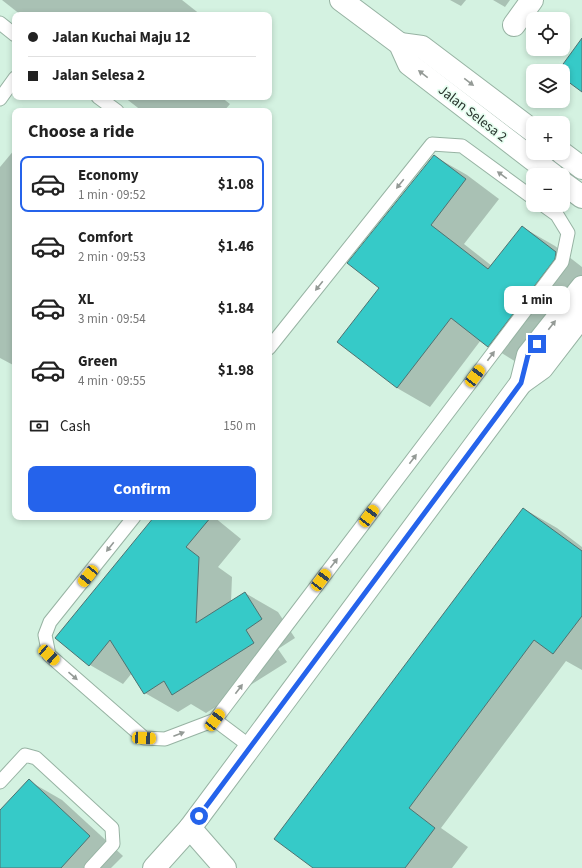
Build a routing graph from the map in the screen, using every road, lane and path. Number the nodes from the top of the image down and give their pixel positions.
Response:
1 (341, 0) edge
2 (532, 0) edge
3 (0, 23) edge
4 (514, 25) dead end
5 (12, 33) edge
6 (400, 44) junction
7 (12, 82) edge
8 (0, 99) edge
9 (102, 100) edge
10 (113, 108) edge
11 (526, 126) edge
12 (570, 159) edge
13 (544, 168) edge
14 (582, 168) edge
15 (570, 188) edge
16 (526, 193) edge
17 (582, 197) edge
18 (553, 212) edge
19 (582, 287) edge
20 (582, 316) edge
21 (272, 344) edge
22 (521, 383) junction
23 (132, 520) edge
24 (215, 720) junction
25 (251, 747) junction
26 (0, 782) edge
27 (190, 828) junction
28 (91, 868) edge
29 (154, 868) edge
30 (225, 868) edge

1 - 6 street, Jalan Selesa 2
2 - 4 street
3 - 5 lane
6 -> 11 street, Jalan Selesa 2
13 -> 6 street, Jalan Selesa 2
7 - 8 lane
9 - 10 lane
12 - 14 street
15 - 17 street
16 -> 21 lane
24 -> 18 lane
22 -> 19 street
20 - 22 street
22 - 25 street
23 -> 24 lane
24 - 25 lane
25 - 27 street
26 - 28 lane
27 - 29 street
27 - 30 street

